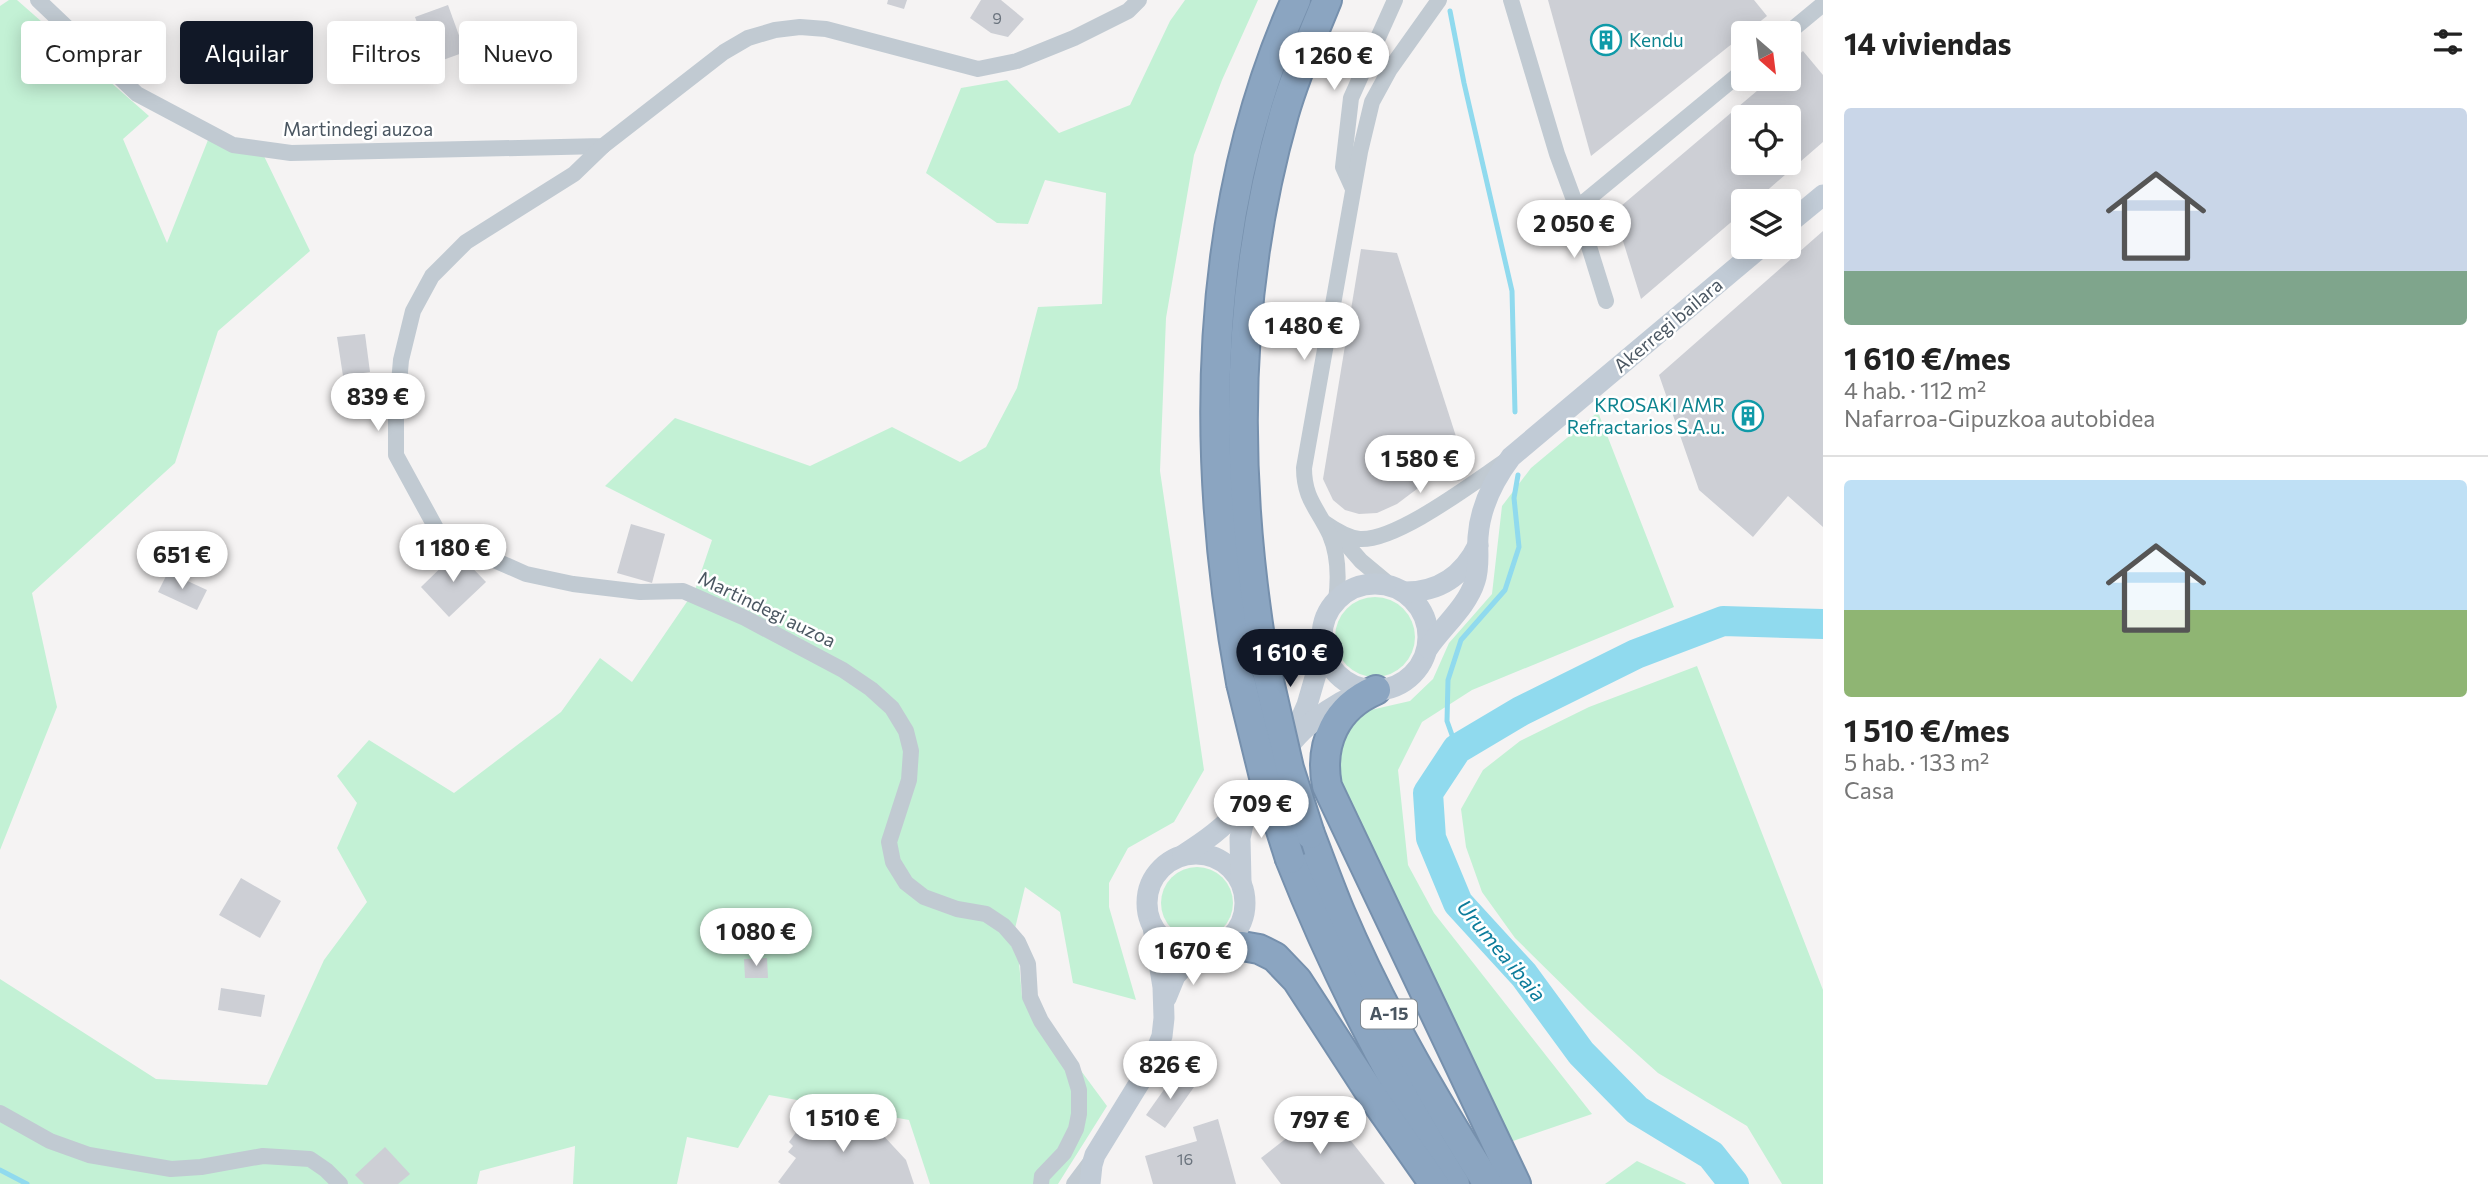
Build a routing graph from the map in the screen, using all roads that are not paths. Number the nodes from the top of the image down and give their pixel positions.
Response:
1 (38, 0) edge
2 (1139, 0) edge
3 (1296, 0) edge
4 (1327, 0) edge
5 (1395, 0) edge
6 (1439, 0) edge
7 (1511, 0) edge
8 (1823, 4) edge
9 (1801, 22) edge
10 (1731, 81) edge
11 (603, 146) junction
12 (1353, 189) junction
13 (1823, 195) edge
14 (1577, 208) junction
15 (1801, 213) edge
16 (1747, 259) edge
17 (1606, 301) dead end
18 (1511, 457) junction
19 (1328, 526) junction
20 (1478, 545) junction
21 (1398, 589) junction
22 (1336, 601) junction
23 (1427, 648) junction
24 (1323, 650) junction
25 (1372, 690) junction
26 (1290, 742) junction
27 (1250, 796) junction
28 (1182, 856) junction
29 (1241, 882) junction
30 (1153, 927) junction
31 (1206, 950) junction
32 (1164, 1007) junction
33 (0, 1113) edge
34 (1095, 1155) junction
35 (341, 1184) edge
36 (1041, 1184) edge
37 (1074, 1184) edge
38 (1090, 1184) edge
39 (1434, 1184) edge
40 (1455, 1184) edge
41 (1488, 1184) edge
42 (1516, 1184) edge

1 - 11 street, Martindegi auzoa
2 - 11 street, Martindegi auzoa
3 - 40 highway, A-15, bridge
4 - 41 highway, A-15, bridge
5 - 12 street
6 - 12 street
7 - 14 street
8 - 9 street
10 - 14 street
11 - 36 street, Martindegi auzoa
12 - 19 street
13 - 15 main road
14 - 17 street
16 - 18 main road, Akerregi bailara
18 - 19 street
18 - 20 main road, Akerregi bailara
19 - 21 street
19 - 22 street
20 - 21 main road
20 - 23 main road, Akerregi bailara
21 - 22 main road
21 - 23 main road
22 - 24 main road
23 - 25 main road
24 - 25 main road
24 - 26 main road
25 - 26 main road
25 - 42 highway
26 - 27 main road
27 - 28 main road
27 - 29 main road
28 - 29 main road
28 - 30 main road
29 - 31 main road
30 - 31 main road
30 - 32 main road
31 - 32 main road
31 - 39 highway
32 - 34 main road
33 - 35 street
34 - 37 street
34 - 38 main road

